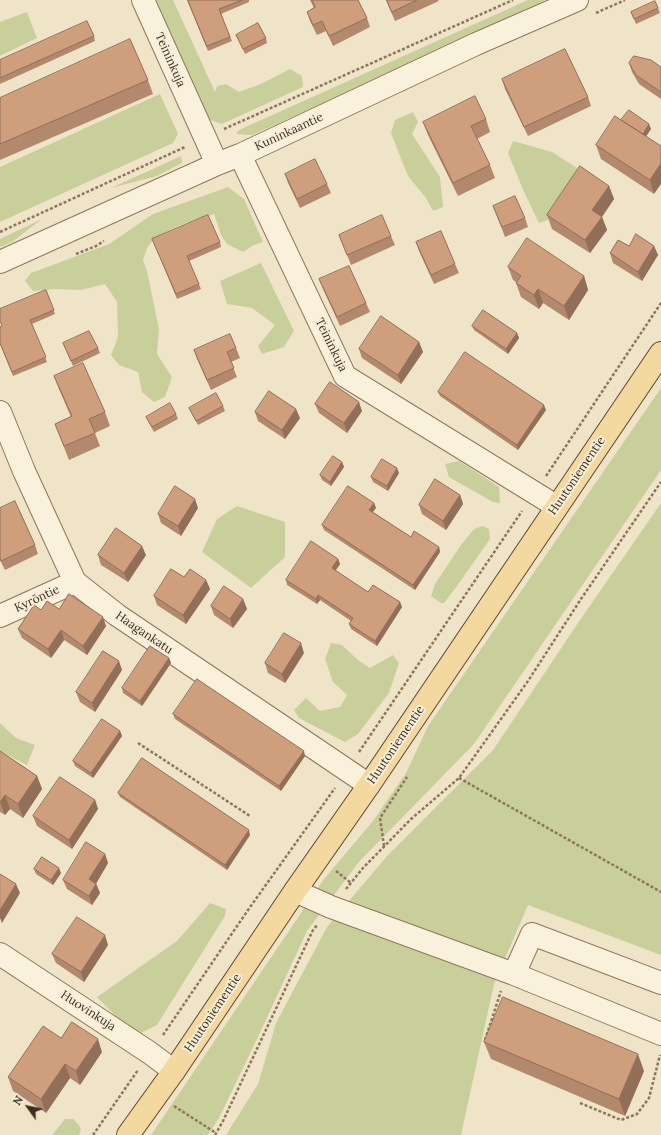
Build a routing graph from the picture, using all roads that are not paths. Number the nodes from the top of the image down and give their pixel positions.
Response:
1 (143, 0) edge
2 (577, 0) edge
3 (240, 155) junction
4 (216, 164) junction
5 (0, 262) edge
6 (661, 353) edge
7 (0, 412) edge
8 (556, 506) junction
9 (75, 582) junction
10 (0, 616) edge
11 (369, 785) junction
12 (295, 891) junction
13 (0, 954) edge
14 (510, 973) junction
15 (661, 983) edge
16 (660, 1033) edge
17 (174, 1071) junction
18 (130, 1134) edge

1 - 4 street, Teininkuja
2 - 3 street, Kuninkaantie
3 - 4 street, Kuninkaantie
3 - 8 street, Teininkuja
4 - 5 street, Kuninkaantie
6 - 8 main road, Huutoniementie
7 - 9 street, Haagankatu
8 - 11 main road, Huutoniementie
9 - 10 street, Kyröntie
9 - 11 street, Haagankatu
11 - 12 main road, Huutoniementie
12 - 14 street
12 - 17 main road, Huutoniementie
13 - 17 street, Huovinkuja
14 - 15 street
14 - 16 street
17 - 18 main road, Huutoniementie

